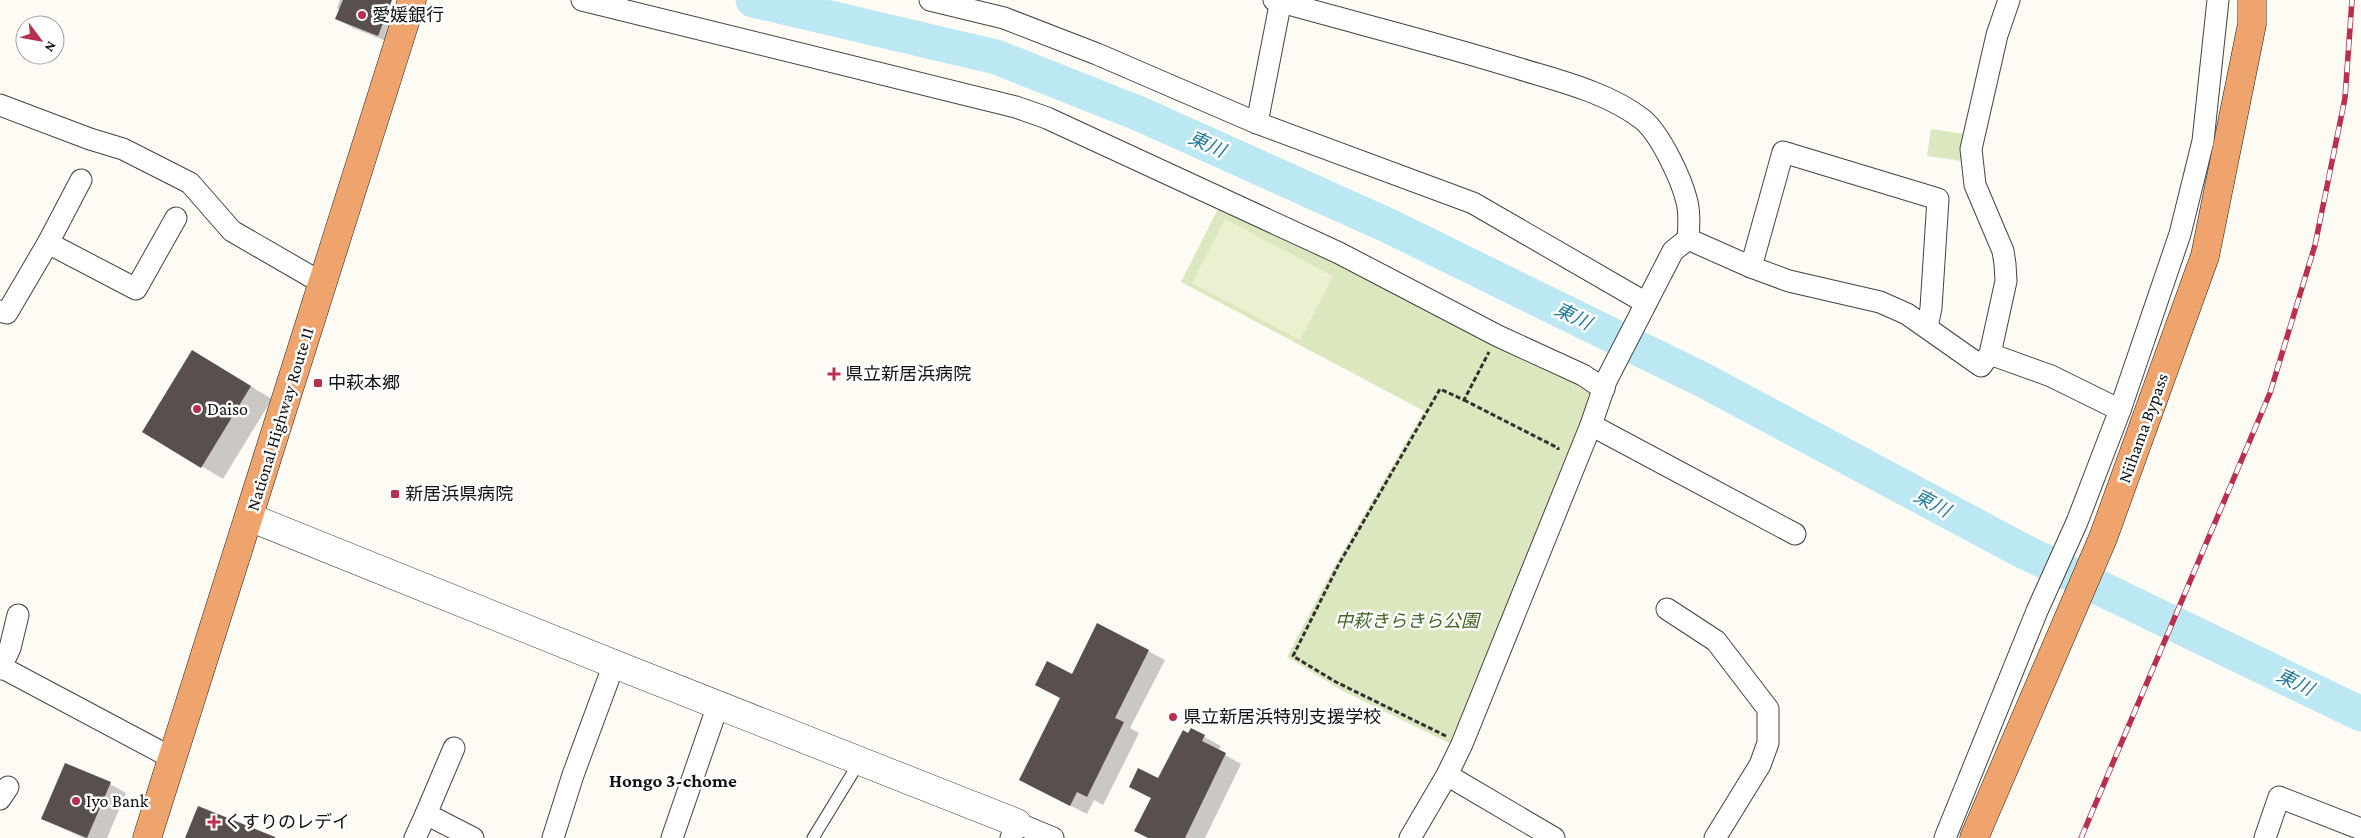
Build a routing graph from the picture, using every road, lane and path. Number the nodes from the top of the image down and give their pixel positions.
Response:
1 (412, 0) edge
2 (582, 0) edge
3 (932, 0) edge
4 (2009, 0) edge
5 (2218, 0) edge
6 (2252, 0) edge
7 (1278, 1) edge
8 (0, 105) edge
9 (1257, 123) junction
10 (81, 180) dead end
11 (176, 218) dead end
12 (1688, 239) junction
13 (48, 243) junction
14 (1751, 267) junction
15 (322, 283) junction
16 (1643, 308) junction
17 (0, 310) edge
18 (1927, 328) junction
19 (1498, 336) junction
20 (1990, 354) junction
21 (1605, 385) junction
22 (1464, 400) junction
23 (2120, 410) junction
24 (1591, 425) junction
25 (1560, 458) dead end
26 (249, 517) junction
27 (1795, 534) dead end
28 (1667, 608) dead end
29 (18, 614) dead end
30 (614, 664) junction
31 (0, 668) edge
32 (718, 705) junction
33 (1452, 732) dead end
34 (454, 748) dead end
35 (172, 758) junction
36 (860, 761) junction
37 (1447, 775) junction
38 (426, 814) junction
39 (2361, 829) edge
40 (1014, 831) edge
41 (147, 838) edge
42 (415, 838) edge
43 (473, 838) edge
44 (553, 838) edge
45 (672, 838) edge
46 (813, 838) edge
47 (1053, 838) edge
48 (1410, 838) edge
49 (1554, 838) edge
50 (1715, 838) edge
51 (1945, 838) edge
52 (1974, 838) edge
53 (2264, 838) edge

1 - 15 highway, National Highway Route 11
2 - 19 street
3 - 9 street
4 - 20 street
5 - 23 street
6 - 52 highway, Niihama Bypass
7 - 9 street
7 - 12 street
8 - 15 street
9 - 16 street
10 - 13 street
11 - 13 street
12 - 14 street
12 - 16 street
13 - 17 street
14 - 18 street
14 - 18 street
15 - 26 highway, National Highway Route 11
16 - 21 street
18 - 20 street
19 - 21 street
19 - 22 path
20 - 23 street
21 - 24 street
22 - 25 path
22 - 33 path
23 - 51 street
24 - 27 street
24 - 37 street
26 - 30 street
26 - 35 highway, National Highway Route 11
28 - 50 street
29 - 31 street
30 - 32 street
30 - 44 street
31 - 35 street
32 - 36 street
32 - 45 street
34 - 38 street
35 - 41 highway, National Highway Route 11
36 - 40 street
36 - 46 lane
37 - 48 street
37 - 49 street
38 - 42 street
38 - 43 street
39 - 53 street
40 - 47 street

